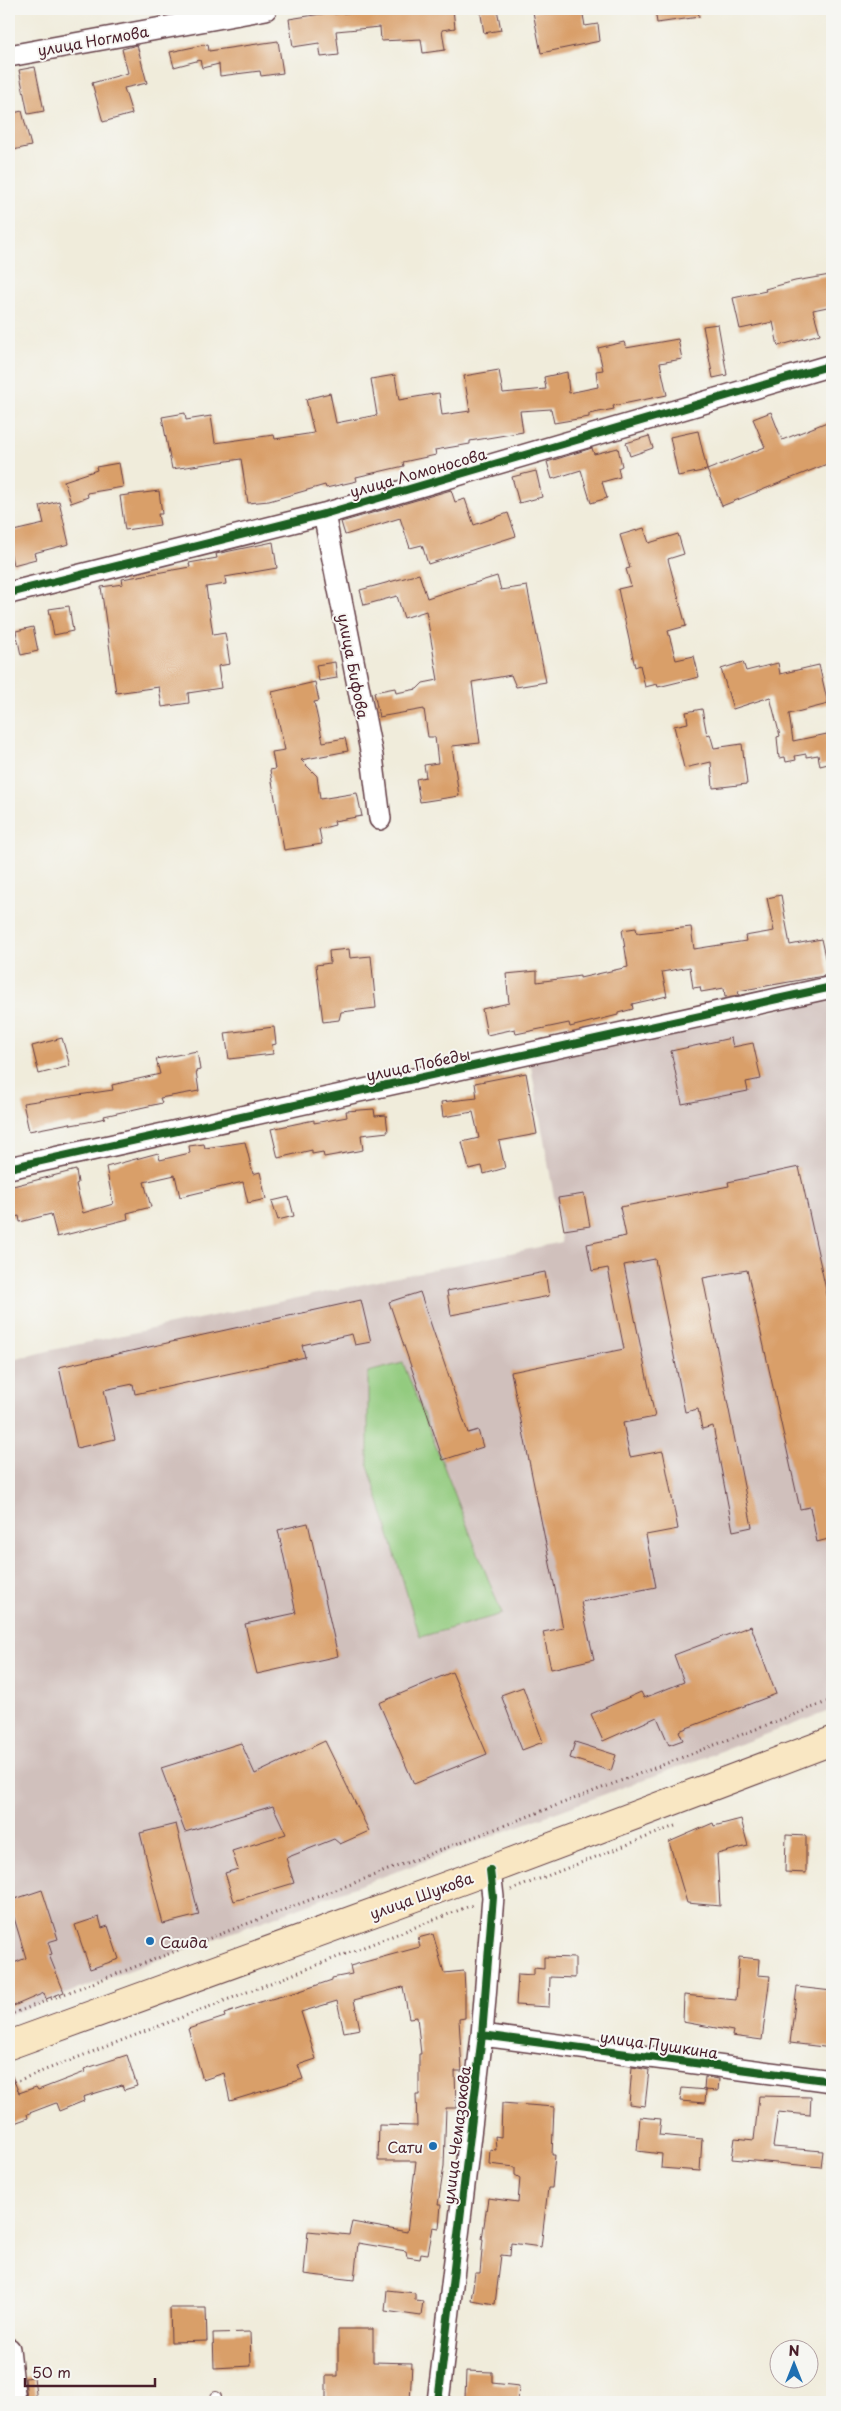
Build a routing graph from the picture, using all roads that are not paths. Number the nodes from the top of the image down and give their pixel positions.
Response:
1 (266, 9) edge
2 (9, 56) edge
3 (832, 365) edge
4 (324, 514) junction
5 (9, 593) edge
6 (380, 819) dead end
7 (832, 987) edge
8 (9, 1168) edge
9 (832, 1741) edge
10 (490, 1870) junction
11 (482, 2035) junction
12 (9, 2044) edge
13 (832, 2081) edge
14 (9, 2349) edge
15 (15, 2402) edge
16 (438, 2402) edge

1 - 2 street, улица Ногмова
3 - 4 street, улица Ломоносова
4 - 5 street, улица Ломоносова
4 - 6 street, улица Бифова
7 - 8 street, улица Победы
9 - 10 main road, улица Шукова
10 - 11 street, улица Чемазокова
10 - 12 main road, улица Шукова
11 - 13 street, улица Пушкина
11 - 16 street, улица Чемазокова
14 - 15 street

